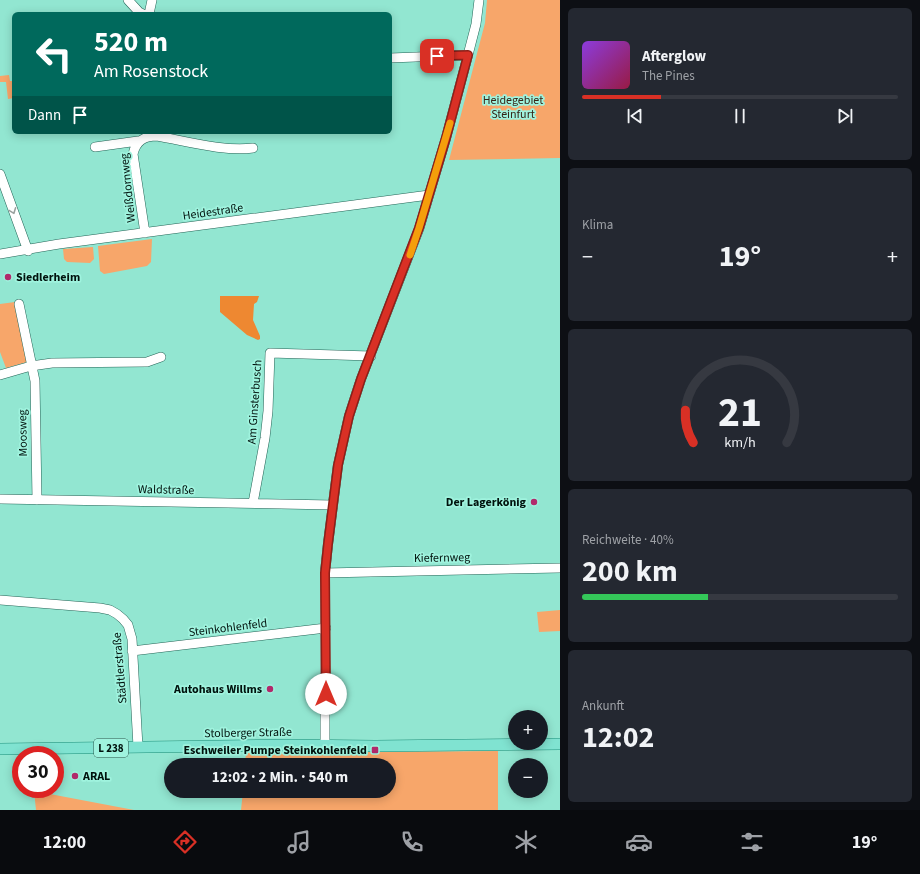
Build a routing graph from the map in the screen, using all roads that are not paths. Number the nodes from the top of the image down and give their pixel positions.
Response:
1 (128, 0) edge
2 (152, 0) edge
3 (479, 0) edge
4 (140, 12) edge
5 (149, 12) edge
6 (468, 55) junction
7 (392, 58) edge
8 (138, 141) junction
9 (95, 147) dead end
10 (253, 148) dead end
11 (0, 174) edge
12 (429, 195) junction
13 (145, 233) junction
14 (28, 250) junction
15 (0, 254) edge
16 (19, 304) dead end
17 (371, 356) junction
18 (161, 357) dead end
19 (31, 366) junction
20 (0, 375) edge
21 (0, 499) edge
22 (37, 500) junction
23 (253, 503) junction
24 (333, 505) junction
25 (560, 568) edge
26 (325, 573) junction
27 (0, 600) edge
28 (326, 628) junction
29 (132, 651) junction
30 (560, 744) edge
31 (325, 745) junction
32 (138, 747) junction
33 (0, 750) edge

1 - 4 street
2 - 5 street
3 - 6 street
6 - 7 street
6 - 12 street
8 - 9 street, Weißdornweg
8 - 10 street, Weißdornweg
8 - 13 street, Weißdornweg
11 -> 14 street
12 - 13 street, Heidestraße
12 - 17 street
13 - 14 street, Heidestraße
14 - 15 street, Heidestraße
16 - 19 street, Moosweg
17 - 23 street, Am Ginsterbusch
17 - 24 street
18 - 19 street
19 - 20 street
19 - 22 street, Moosweg
21 - 22 street, Waldstraße
22 - 23 street, Waldstraße
23 - 24 street, Waldstraße
24 - 26 street
25 - 26 street, Kiefernweg
26 - 28 street
27 - 29 street, Städtlerstraße
28 - 29 street, Steinkohlenfeld
28 - 31 street
29 - 32 street, Städtlerstraße
30 - 31 main road, Stolberger Straße / L 238
31 - 32 main road, Stolberger Straße / L 238
32 - 33 main road, Stolberger Straße / L 238

